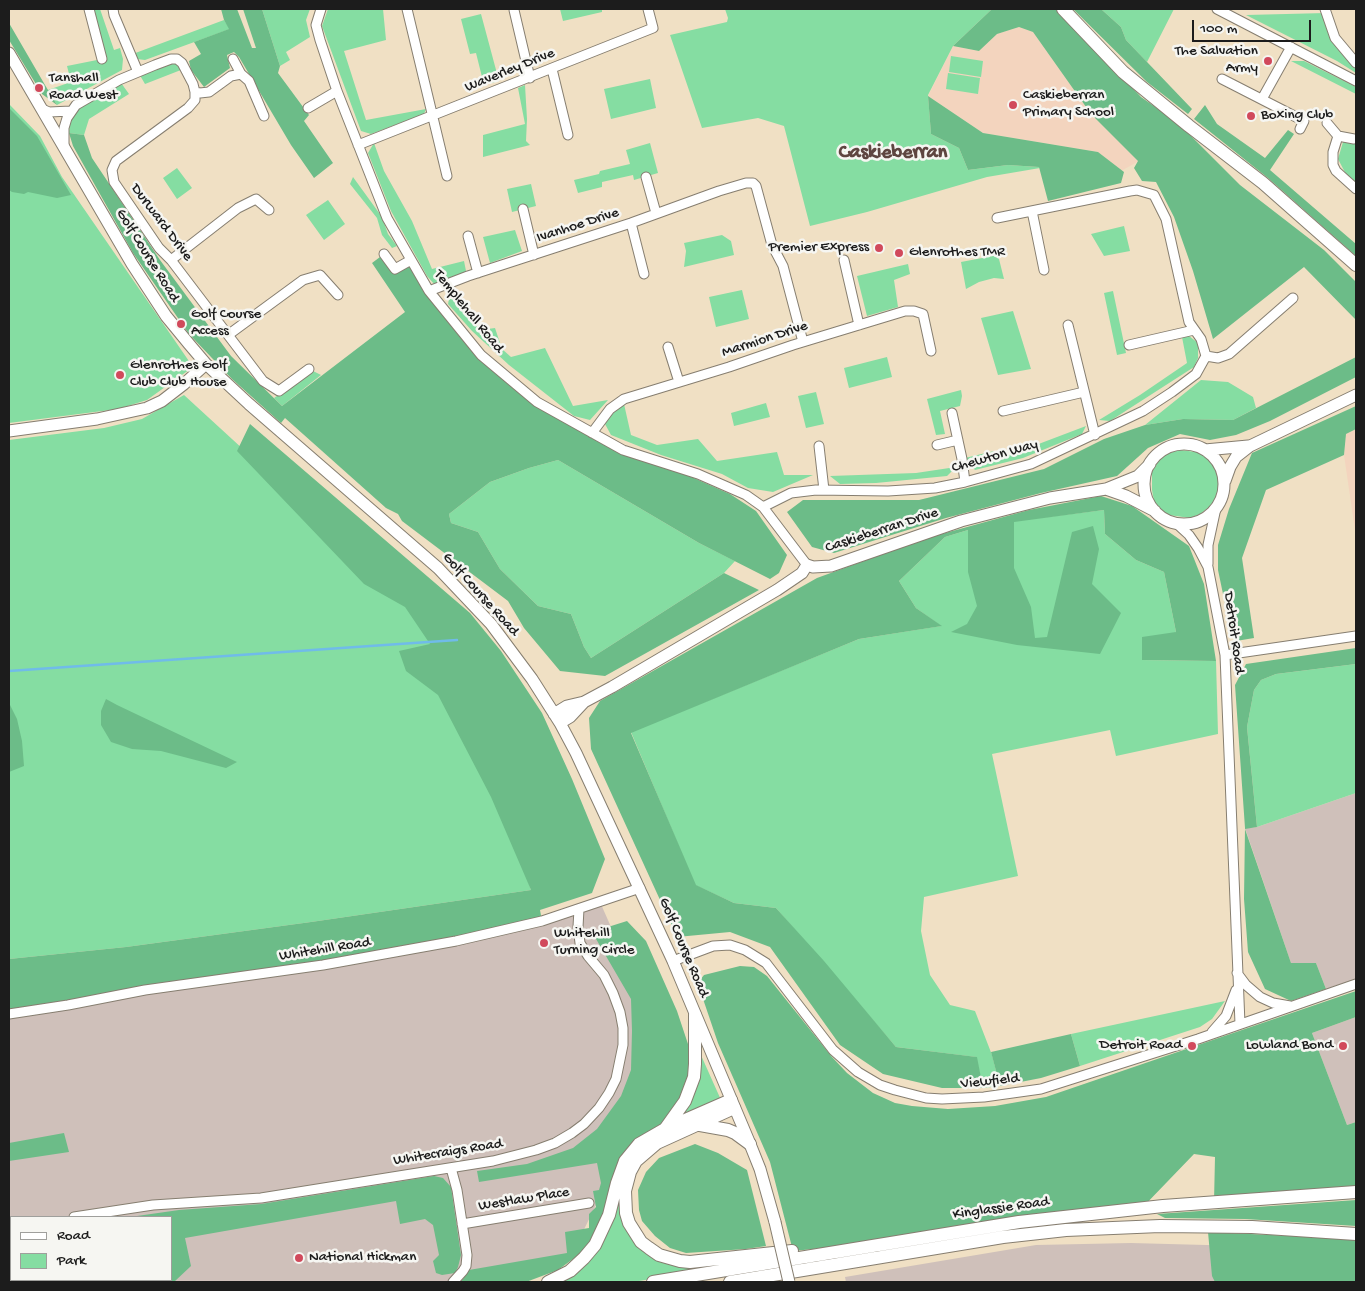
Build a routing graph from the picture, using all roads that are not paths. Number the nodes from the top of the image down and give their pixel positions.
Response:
1 (89, 9) edge
2 (113, 9) edge
3 (321, 9) edge
4 (406, 9) edge
5 (648, 9) edge
6 (1063, 9) edge
7 (1217, 9) edge
8 (1325, 9) edge
9 (514, 10) dead end
10 (1290, 47) junction
11 (9, 53) edge
12 (102, 59) dead end
13 (233, 59) dead end
14 (1356, 62) edge
15 (552, 69) junction
16 (138, 72) junction
17 (241, 74) junction
18 (530, 78) junction
19 (1222, 79) dead end
20 (1356, 81) edge
21 (337, 91) junction
22 (195, 92) junction
23 (1262, 99) junction
24 (308, 108) dead end
25 (42, 109) junction
26 (71, 111) junction
27 (264, 116) dead end
28 (432, 117) junction
29 (1327, 123) dead end
30 (1300, 129) dead end
31 (568, 135) dead end
32 (1338, 136) junction
33 (1354, 139) dead end
34 (358, 145) junction
35 (64, 149) junction
36 (447, 176) dead end
37 (646, 176) dead end
38 (1356, 189) edge
39 (523, 209) dead end
40 (269, 210) dead end
41 (1032, 211) junction
42 (656, 213) junction
43 (997, 218) dead end
44 (631, 223) junction
45 (468, 236) dead end
46 (384, 254) dead end
47 (534, 255) junction
48 (171, 260) junction
49 (411, 260) junction
50 (844, 260) dead end
51 (1356, 265) edge
52 (1044, 270) dead end
53 (478, 273) junction
54 (644, 274) dead end
55 (429, 291) junction
56 (338, 295) dead end
57 (1293, 298) dead end
58 (860, 325) junction
59 (1068, 325) dead end
60 (1194, 330) junction
61 (228, 335) junction
62 (803, 342) junction
63 (1130, 345) dead end
64 (668, 347) dead end
65 (931, 351) dead end
66 (1206, 356) junction
67 (206, 364) junction
68 (309, 369) dead end
69 (679, 382) junction
70 (1084, 392) junction
71 (1356, 395) edge
72 (1003, 411) dead end
73 (952, 413) dead end
74 (9, 431) edge
75 (592, 433) junction
76 (1095, 435) junction
77 (958, 440) junction
78 (937, 445) dead end
79 (819, 446) dead end
80 (1250, 446) junction
81 (1205, 450) junction
82 (1150, 464) junction
83 (965, 482) junction
84 (1224, 483) junction
85 (824, 490) junction
86 (1106, 490) junction
87 (763, 508) junction
88 (1216, 508) junction
89 (1156, 512) junction
90 (1176, 522) junction
91 (807, 565) junction
92 (1208, 567) junction
93 (1356, 636) edge
94 (1225, 655) junction
95 (557, 718) junction
96 (640, 888) junction
97 (579, 910) junction
98 (673, 961) junction
99 (1237, 977) junction
100 (1356, 984) edge
101 (1293, 1007) junction
102 (9, 1014) edge
103 (695, 1015) junction
104 (1240, 1024) junction
105 (1210, 1034) junction
106 (733, 1104) junction
107 (699, 1124) junction
108 (665, 1130) junction
109 (750, 1144) junction
110 (451, 1168) junction
111 (1356, 1192) edge
112 (589, 1203) dead end
113 (81, 1216) edge
114 (462, 1224) junction
115 (1356, 1234) edge
116 (914, 1238) junction
117 (909, 1252) junction
118 (453, 1282) edge
119 (548, 1282) edge
120 (653, 1282) edge
121 (730, 1282) edge
122 (784, 1282) edge
123 (790, 1282) edge

1 - 12 street
2 - 16 street
3 - 21 street, Templehall Road
4 - 28 street
5 - 15 street, Waverley Drive
6 - 51 main road
7 - 10 street
8 - 14 street
9 - 18 street
10 - 20 street
10 - 23 street
11 - 25 street, Golf Course Road
13 - 17 street
15 - 18 street, Waverley Drive
15 - 31 street
16 - 22 street
16 - 26 street
17 - 22 street
17 - 27 street
18 - 28 street, Waverley Drive
19 - 23 street
21 - 24 street
21 - 34 street, Templehall Road
22 - 48 street, Durward Drive
23 - 30 street
25 - 26 street
25 - 35 street, Golf Course Road
26 - 35 street
28 - 34 street, Waverley Drive
28 - 36 street
29 - 32 street
32 - 33 street
32 - 38 street
34 - 49 street, Templehall Road
35 - 67 street, Golf Course Road
37 - 42 street
39 - 47 street, Ivanhoe Drive
40 - 48 street
41 - 43 street
41 - 52 street
41 - 60 street
42 - 44 street, Ivanhoe Drive
42 - 62 street, Ivanhoe Drive
44 - 47 street, Ivanhoe Drive
44 - 54 street, Ivanhoe Drive
45 - 53 street
46 - 49 street
47 - 53 street, Ivanhoe Drive
48 - 61 street, Durward Drive
49 - 55 street, Templehall Road
50 - 58 street
53 - 55 street, Ivanhoe Drive
55 - 75 street, Templehall Road
56 - 61 street
57 - 66 street
58 - 62 street, Marmion Drive
58 - 65 street, Marmion Drive
59 - 70 street
60 - 63 street
60 - 66 street
61 - 68 street, Durward Drive
62 - 69 street, Marmion Drive
64 - 69 street
66 - 76 street, Chewton Way
67 - 74 street
67 - 95 street, Golf Course Road
69 - 75 street, Marmion Drive
70 - 72 street
70 - 76 street
71 - 80 street
73 - 77 street
75 - 87 street, Templehall Road
76 - 83 street, Chewton Way
77 - 78 street
77 - 83 street
79 - 85 street
80 - 81 street
80 - 84 street
81 - 82 street
81 - 84 street
82 - 86 street, Caskieberran Drive
82 - 89 street
83 - 85 street, Chewton Way
84 - 88 street
85 - 87 street, Chewton Way
86 - 89 street, Caskieberran Drive
86 - 91 street, Caskieberran Drive
87 - 91 street, Templehall Road
88 - 90 street
88 - 92 street, Detroit Road
89 - 90 street
90 - 92 street, Detroit Road
91 - 95 street
92 - 94 street, Detroit Road
93 - 94 street
94 - 99 street, Detroit Road
95 - 96 street, Golf Course Road
96 - 97 street, Whitehill Road
96 - 98 street, Golf Course Road
97 - 102 street, Whitehill Road
97 - 110 street, Whitecraigs Road
98 - 103 street, Golf Course Road
98 - 105 street, Viewfield
99 - 101 street
99 - 104 street, Detroit Road
99 - 105 street, Detroit Road
100 - 101 street, Viewfield
101 - 104 street, Viewfield
103 - 106 street, Golf Course Road
103 - 108 main road
104 - 105 street, Viewfield
106 - 107 main road
106 - 108 main road
106 - 109 street, Golf Course Road
107 - 109 main road
107 - 116 main road
108 - 119 main road
109 - 123 street, Golf Course Road, bridge
110 - 113 street, Whitecraigs Road
110 - 114 street
111 - 116 main road, Kinglassie Road
112 - 114 street, Westlaw Place
114 - 118 street
115 - 117 main road, Kinglassie Road
116 - 120 main road, Kinglassie Road
117 - 121 main road, Kinglassie Road
117 - 122 main road

